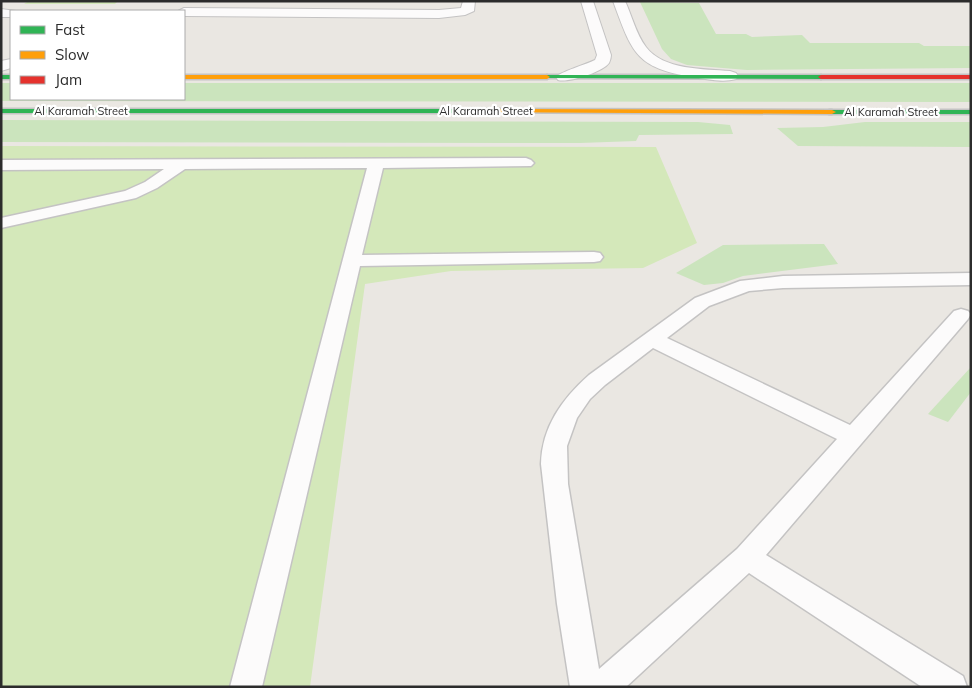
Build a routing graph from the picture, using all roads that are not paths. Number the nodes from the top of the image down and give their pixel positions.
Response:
1 (253, 1) edge
2 (469, 1) edge
3 (587, 1) edge
4 (619, 1) edge
5 (185, 12) edge
6 (244, 12) junction
7 (730, 76) junction
8 (185, 77) edge
9 (564, 77) junction
10 (971, 77) edge
11 (1, 111) edge
12 (971, 112) edge
13 (526, 163) dead end
14 (182, 164) junction
15 (376, 164) junction
16 (1, 165) edge
17 (6, 218) edge
18 (594, 257) dead end
19 (351, 261) junction
20 (971, 279) edge
21 (961, 315) dead end
22 (652, 339) junction
23 (852, 436) junction
24 (747, 557) junction
25 (246, 687) edge
26 (586, 687) edge
27 (602, 687) edge
28 (951, 687) edge

1 - 6 street
2 - 6 street
3 - 9 street
4 - 7 street
5 - 6 street
7 - 9 main road
7 - 10 main road
8 - 9 main road
11 - 12 main road, Al Karamah Street
13 - 15 lane
14 - 15 lane
14 - 16 lane
14 - 17 lane
15 - 19 lane
18 - 19 lane
19 - 25 lane
20 - 22 lane
21 - 23 lane
22 - 23 lane
22 - 26 lane
23 - 24 lane
24 - 27 lane
24 - 28 lane

